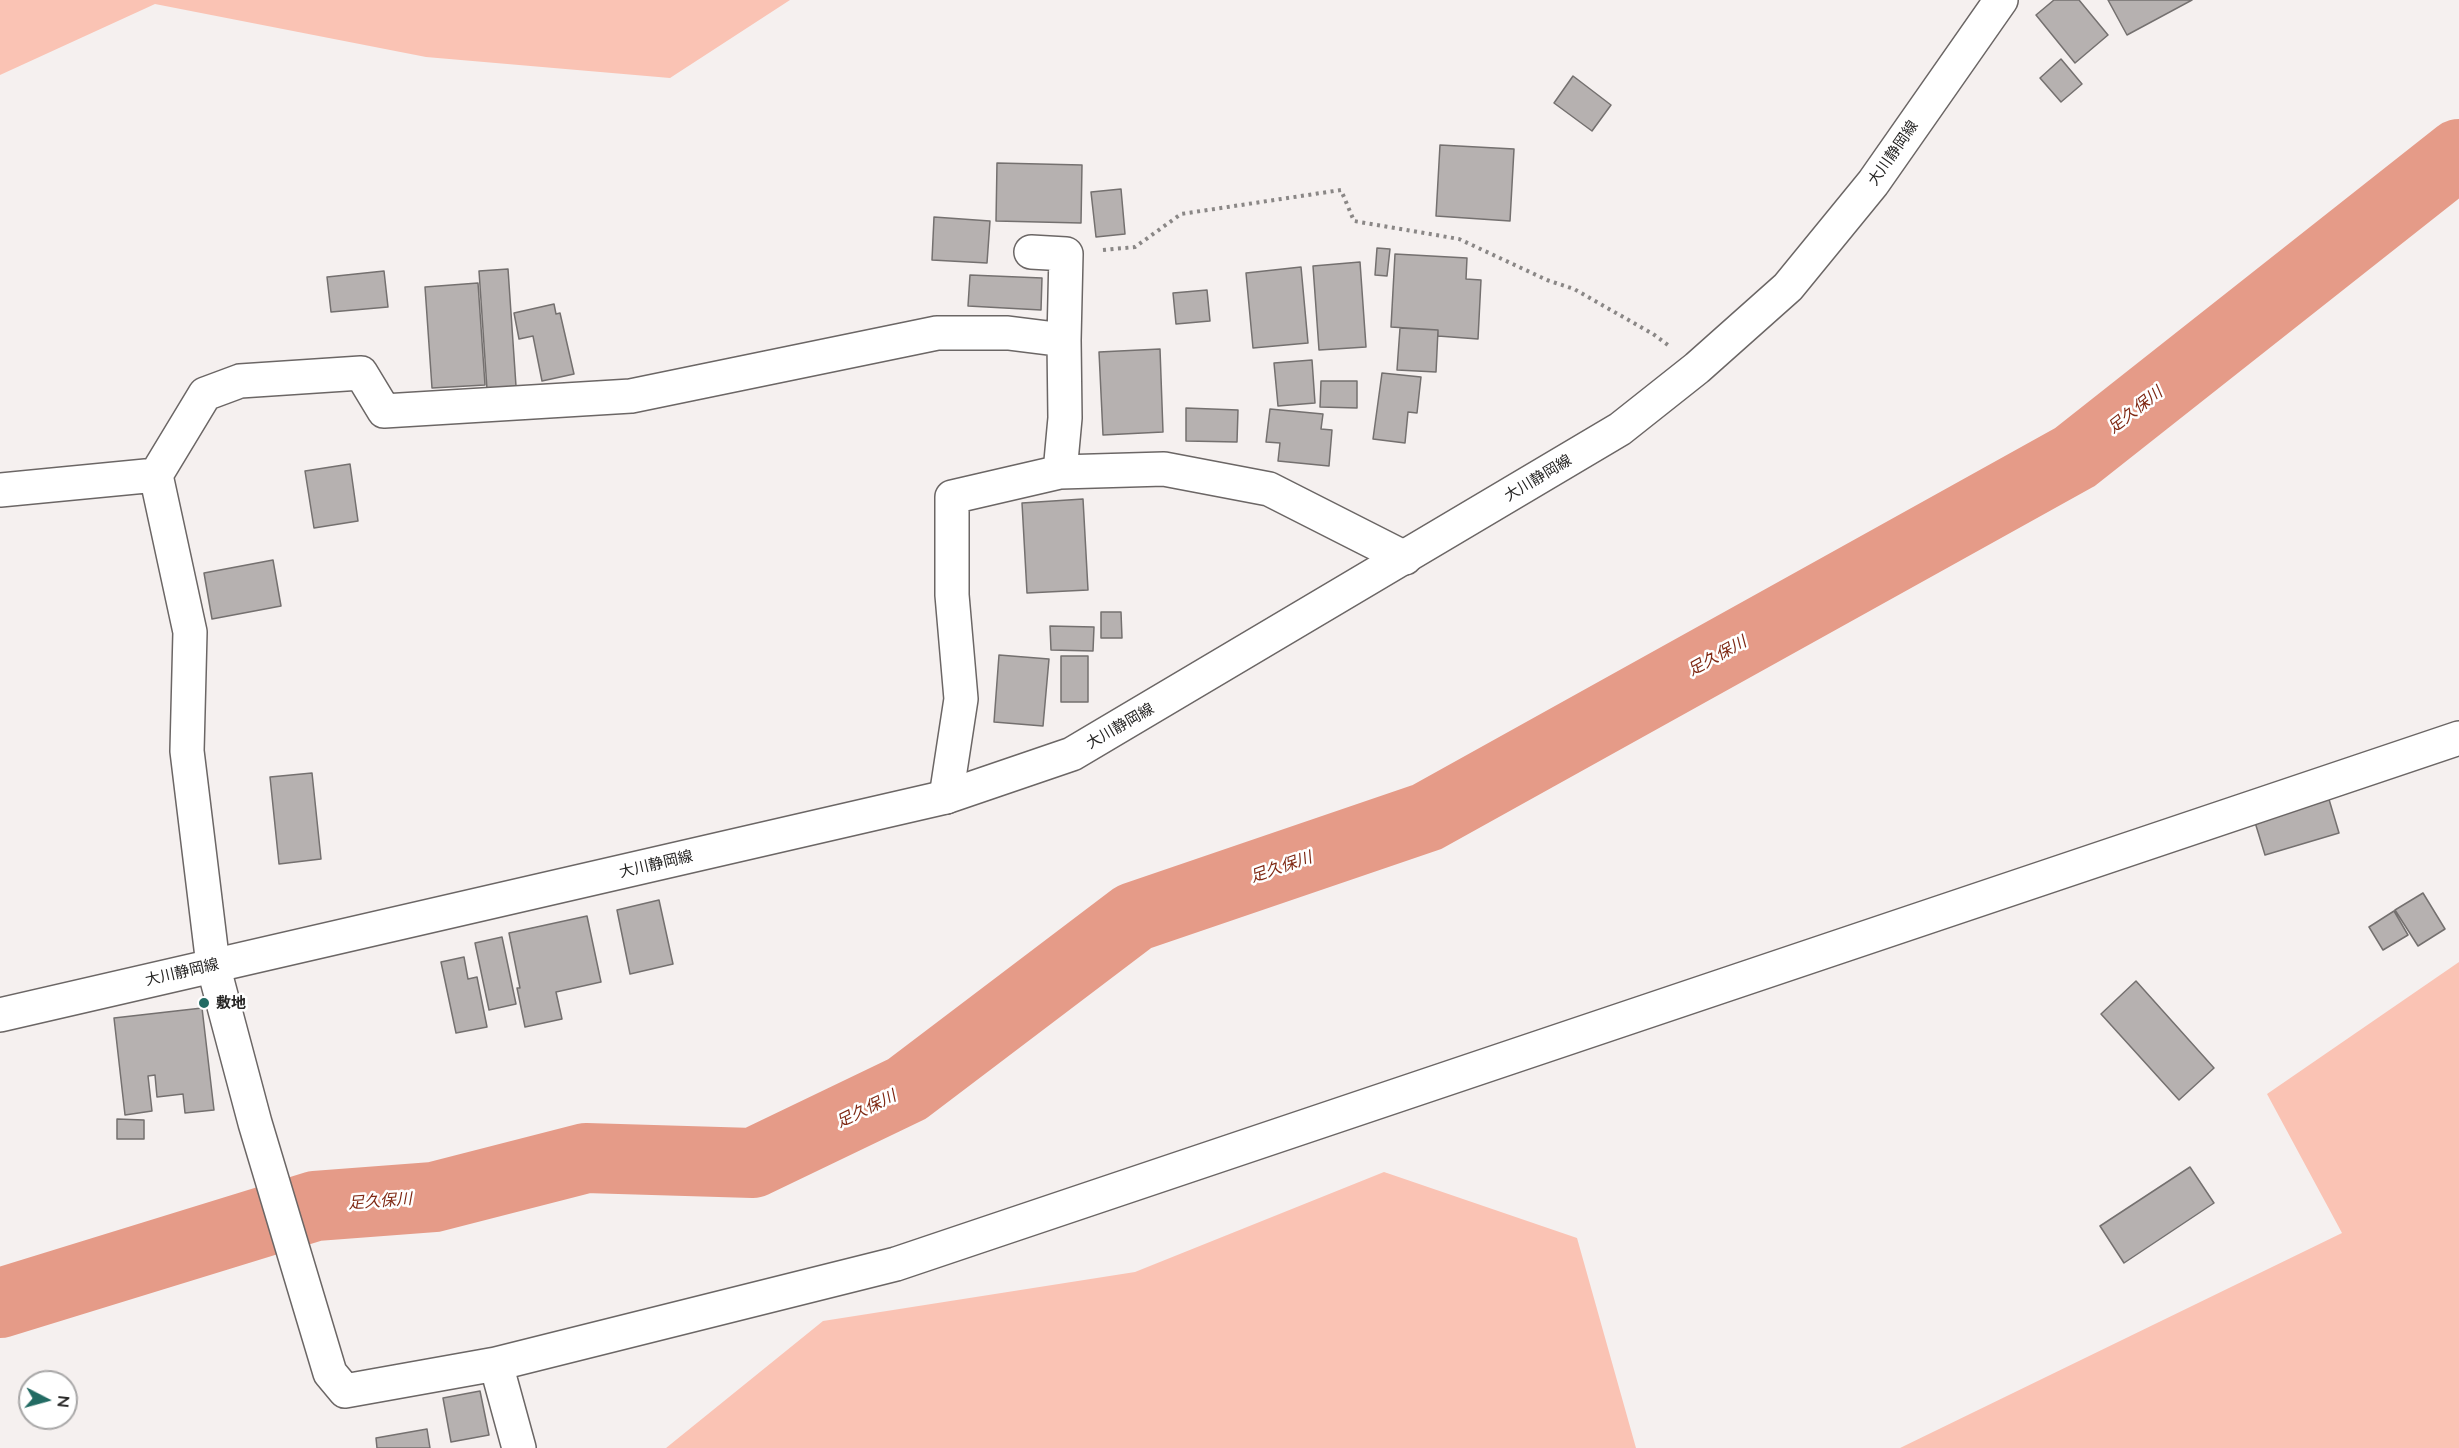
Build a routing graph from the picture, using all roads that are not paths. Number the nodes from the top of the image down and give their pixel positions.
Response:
1 (2001, 0) edge
2 (1031, 252) dead end
3 (1064, 340) junction
4 (1060, 472) junction
5 (156, 475) junction
6 (0, 490) edge
7 (1405, 558) junction
8 (2459, 738) edge
9 (946, 797) junction
10 (213, 965) junction
11 (0, 1015) edge
12 (496, 1364) junction
13 (519, 1448) edge

1 - 7 street, 大川静岡線
2 - 3 street
3 - 4 street
3 - 5 street
4 - 7 street
4 - 9 street
5 - 6 street
5 - 10 street
7 - 9 street, 大川静岡線
8 - 12 street
9 - 10 street, 大川静岡線
10 - 11 street, 大川静岡線
10 - 12 street
12 - 13 street

